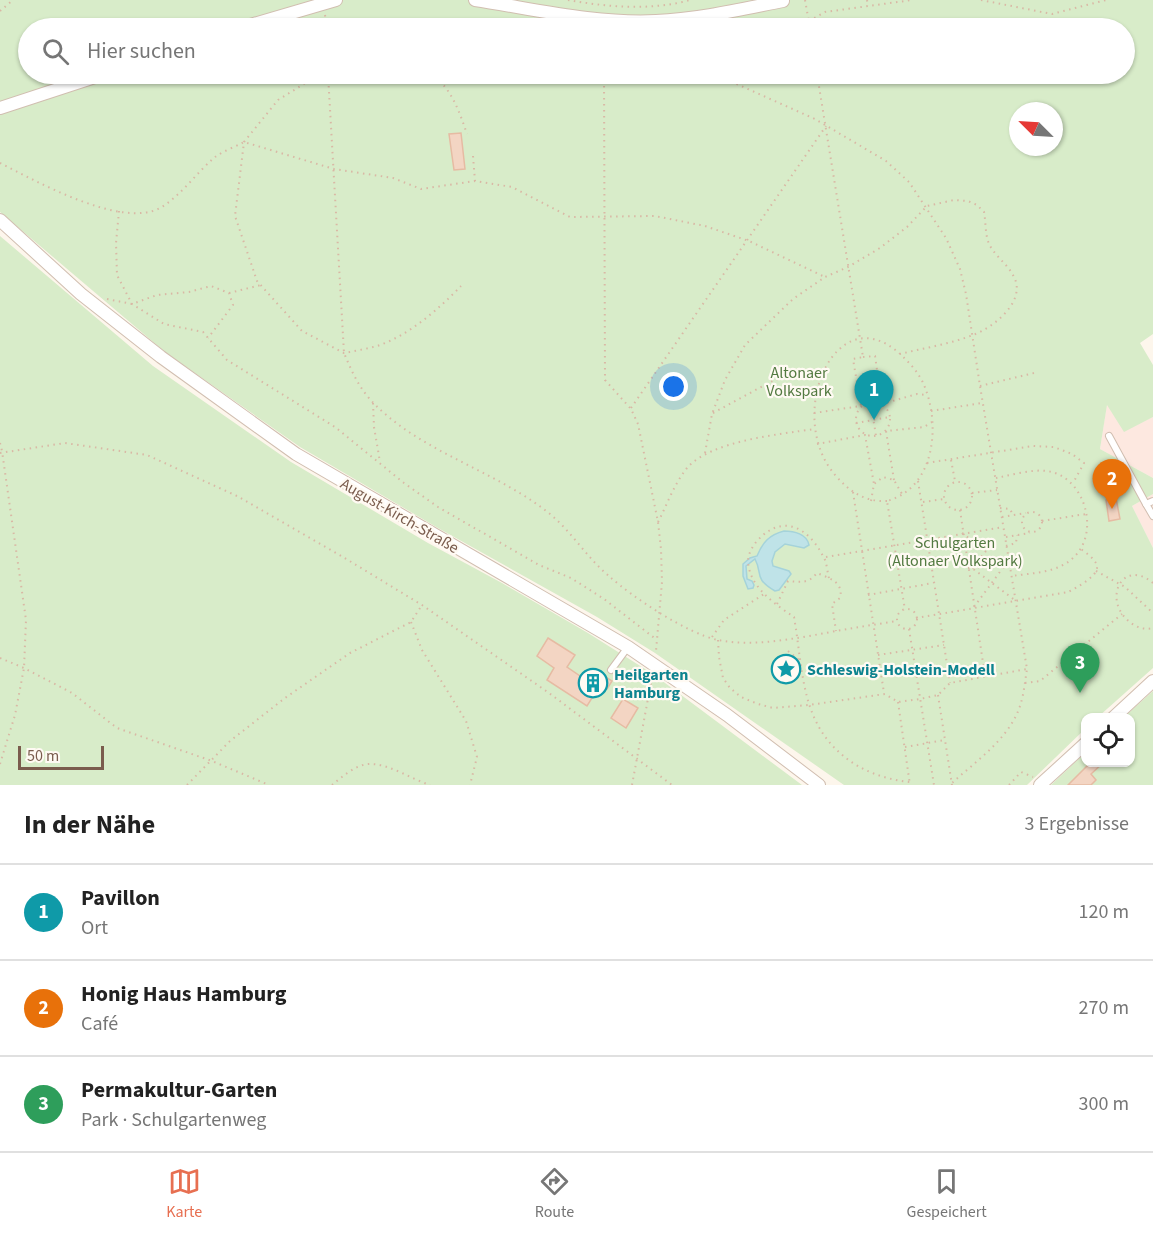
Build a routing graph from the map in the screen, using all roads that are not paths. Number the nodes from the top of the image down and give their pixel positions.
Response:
1 (336, 0) edge
2 (475, 0) edge
3 (783, 2) dead end
4 (274, 18) edge
5 (591, 18) edge
6 (685, 18) edge
7 (73, 84) edge
8 (0, 108) edge
9 (0, 220) edge
10 (1108, 436) dead end
11 (1150, 502) edge
12 (1153, 516) edge
13 (628, 646) junction
14 (611, 670) dead end
15 (1153, 681) edge
16 (1117, 713) edge
17 (1081, 747) edge
18 (1038, 782) edge
19 (819, 785) edge

1 - 4 street
2 - 5 street
3 - 6 street
7 - 8 street
9 - 13 street, August-Kirch-Straße
10 - 11 lane
11 - 12 lane
13 - 14 lane
13 - 19 street, August-Kirch-Straße
15 - 16 street
17 - 18 street

